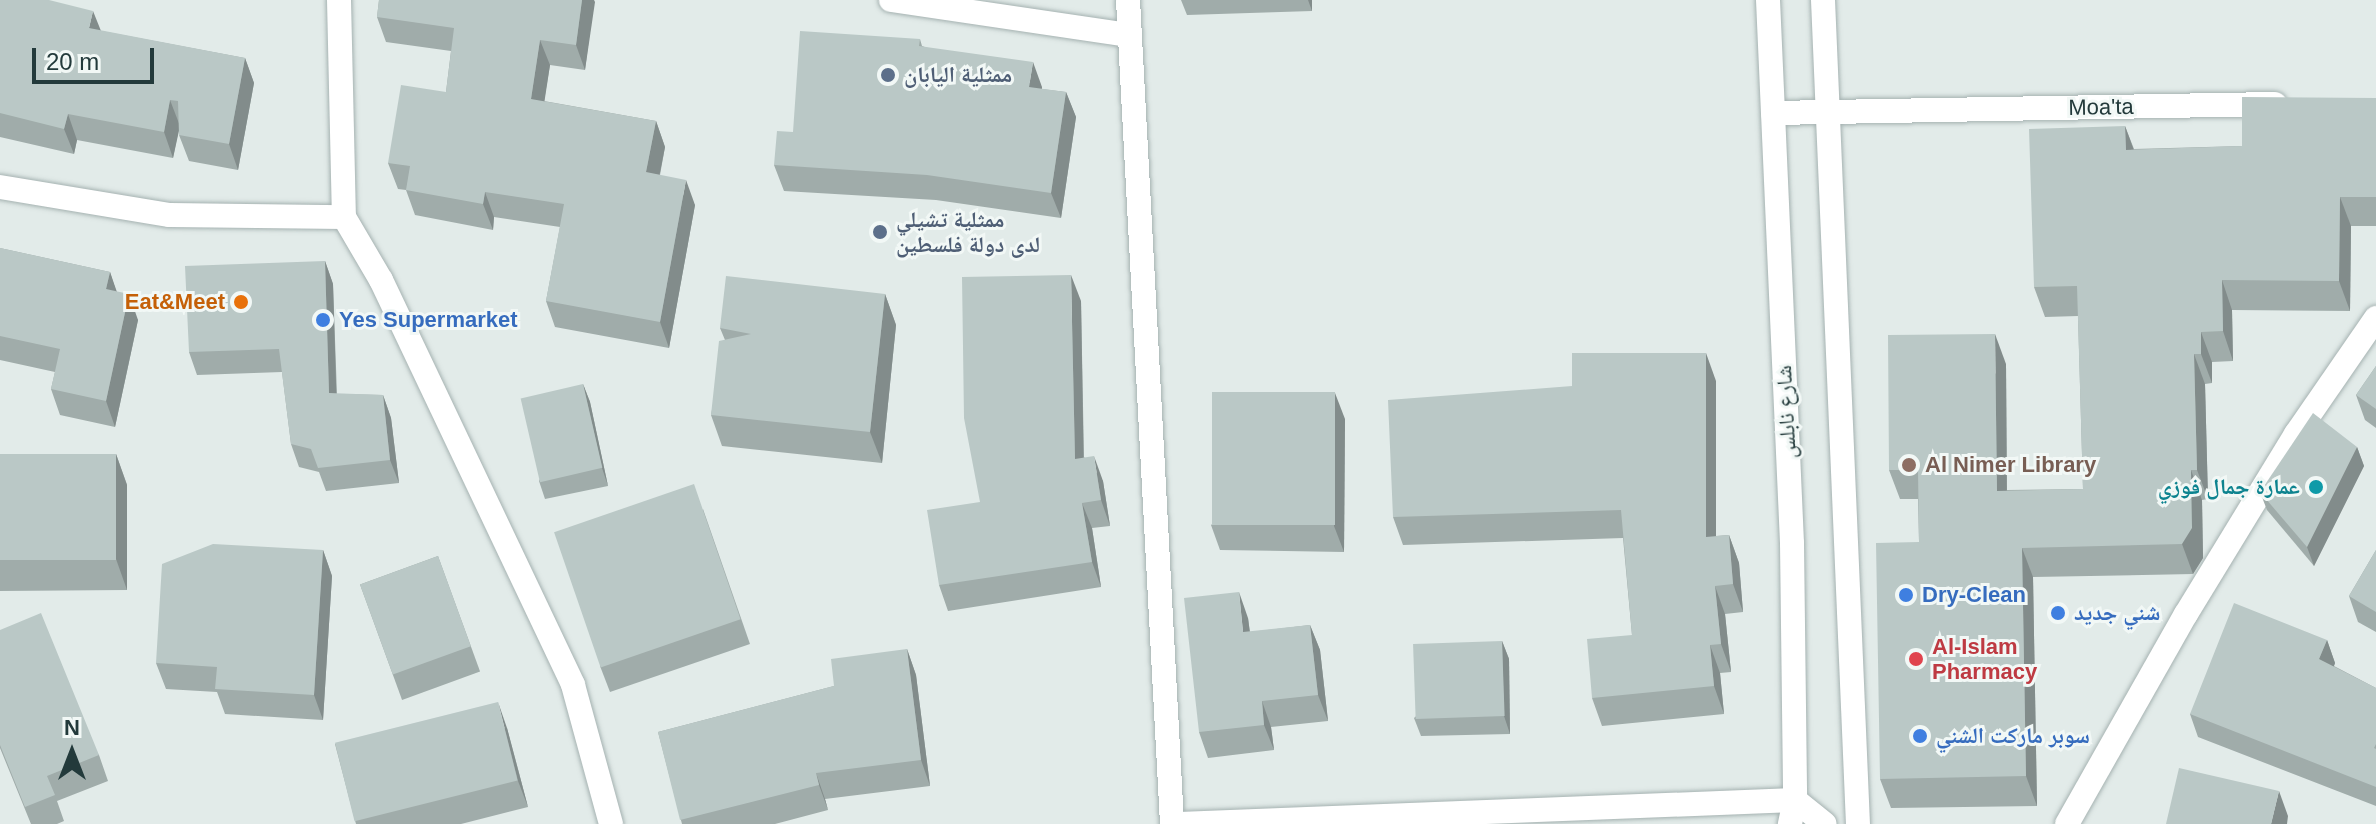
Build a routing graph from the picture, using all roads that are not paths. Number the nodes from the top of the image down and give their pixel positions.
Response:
1 (339, 0) edge
2 (891, 0) edge
3 (1128, 0) edge
4 (1768, 0) edge
5 (1823, 0) edge
6 (1129, 35) junction
7 (2298, 103) edge
8 (1773, 113) junction
9 (1827, 113) junction
10 (0, 187) edge
11 (344, 217) junction
12 (2376, 318) edge
13 (1793, 812) edge
14 (611, 824) edge
15 (1172, 824) edge
16 (1179, 824) edge
17 (1825, 824) edge
18 (1858, 824) edge
19 (2067, 824) edge

1 - 11 street
2 - 6 street
3 - 6 street
4 - 8 street, شارع نابلس
5 - 9 street
6 - 15 street
7 - 9 street, Moa'ta
8 - 9 street, Moa'ta
8 - 13 street, شارع نابلس
9 - 18 street
10 - 11 street
11 - 14 street
12 - 19 street
13 - 16 street
13 - 17 street

